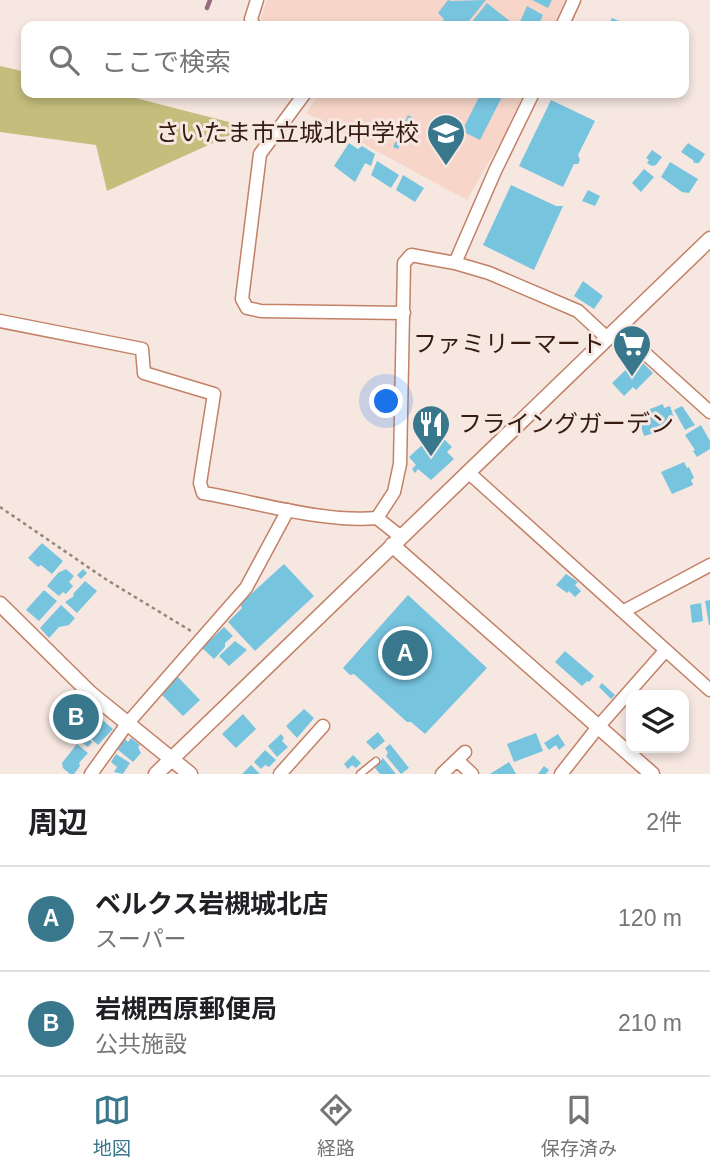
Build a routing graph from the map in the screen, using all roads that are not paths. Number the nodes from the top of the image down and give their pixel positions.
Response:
1 (257, 0) edge
2 (574, 0) edge
3 (252, 21) edge
4 (564, 21) edge
5 (302, 98) edge
6 (531, 98) edge
7 (710, 239) edge
8 (455, 263) junction
9 (404, 313) junction
10 (0, 321) edge
11 (612, 333) junction
12 (708, 407) edge
13 (468, 472) junction
14 (288, 510) junction
15 (377, 518) junction
16 (396, 541) junction
17 (710, 565) edge
18 (0, 604) edge
19 (624, 611) junction
20 (665, 651) junction
21 (710, 690) edge
22 (127, 724) junction
23 (323, 726) dead end
24 (598, 727) junction
25 (172, 759) junction
26 (376, 761) dead end
27 (91, 774) edge
28 (156, 774) edge
29 (190, 774) edge
30 (280, 774) edge
31 (360, 774) edge
32 (442, 774) edge
33 (472, 774) edge
34 (561, 774) edge
35 (652, 774) edge

1 - 3 street
2 - 4 street
5 - 9 street
6 - 8 street
7 - 11 street
8 - 9 street
8 - 11 street
9 - 15 street
10 - 14 street
11 - 12 street
11 - 13 street
13 - 16 street
13 - 19 street
14 - 15 street
14 - 22 street
15 - 16 street
16 - 24 street
16 - 25 street
17 - 19 street
18 - 22 street
19 - 20 street
20 - 21 street
20 - 24 street
22 - 25 street
22 - 27 street
23 - 30 street
24 - 34 street
24 - 35 street
25 - 28 street
25 - 29 street
26 - 31 lane
32 - 33 street

